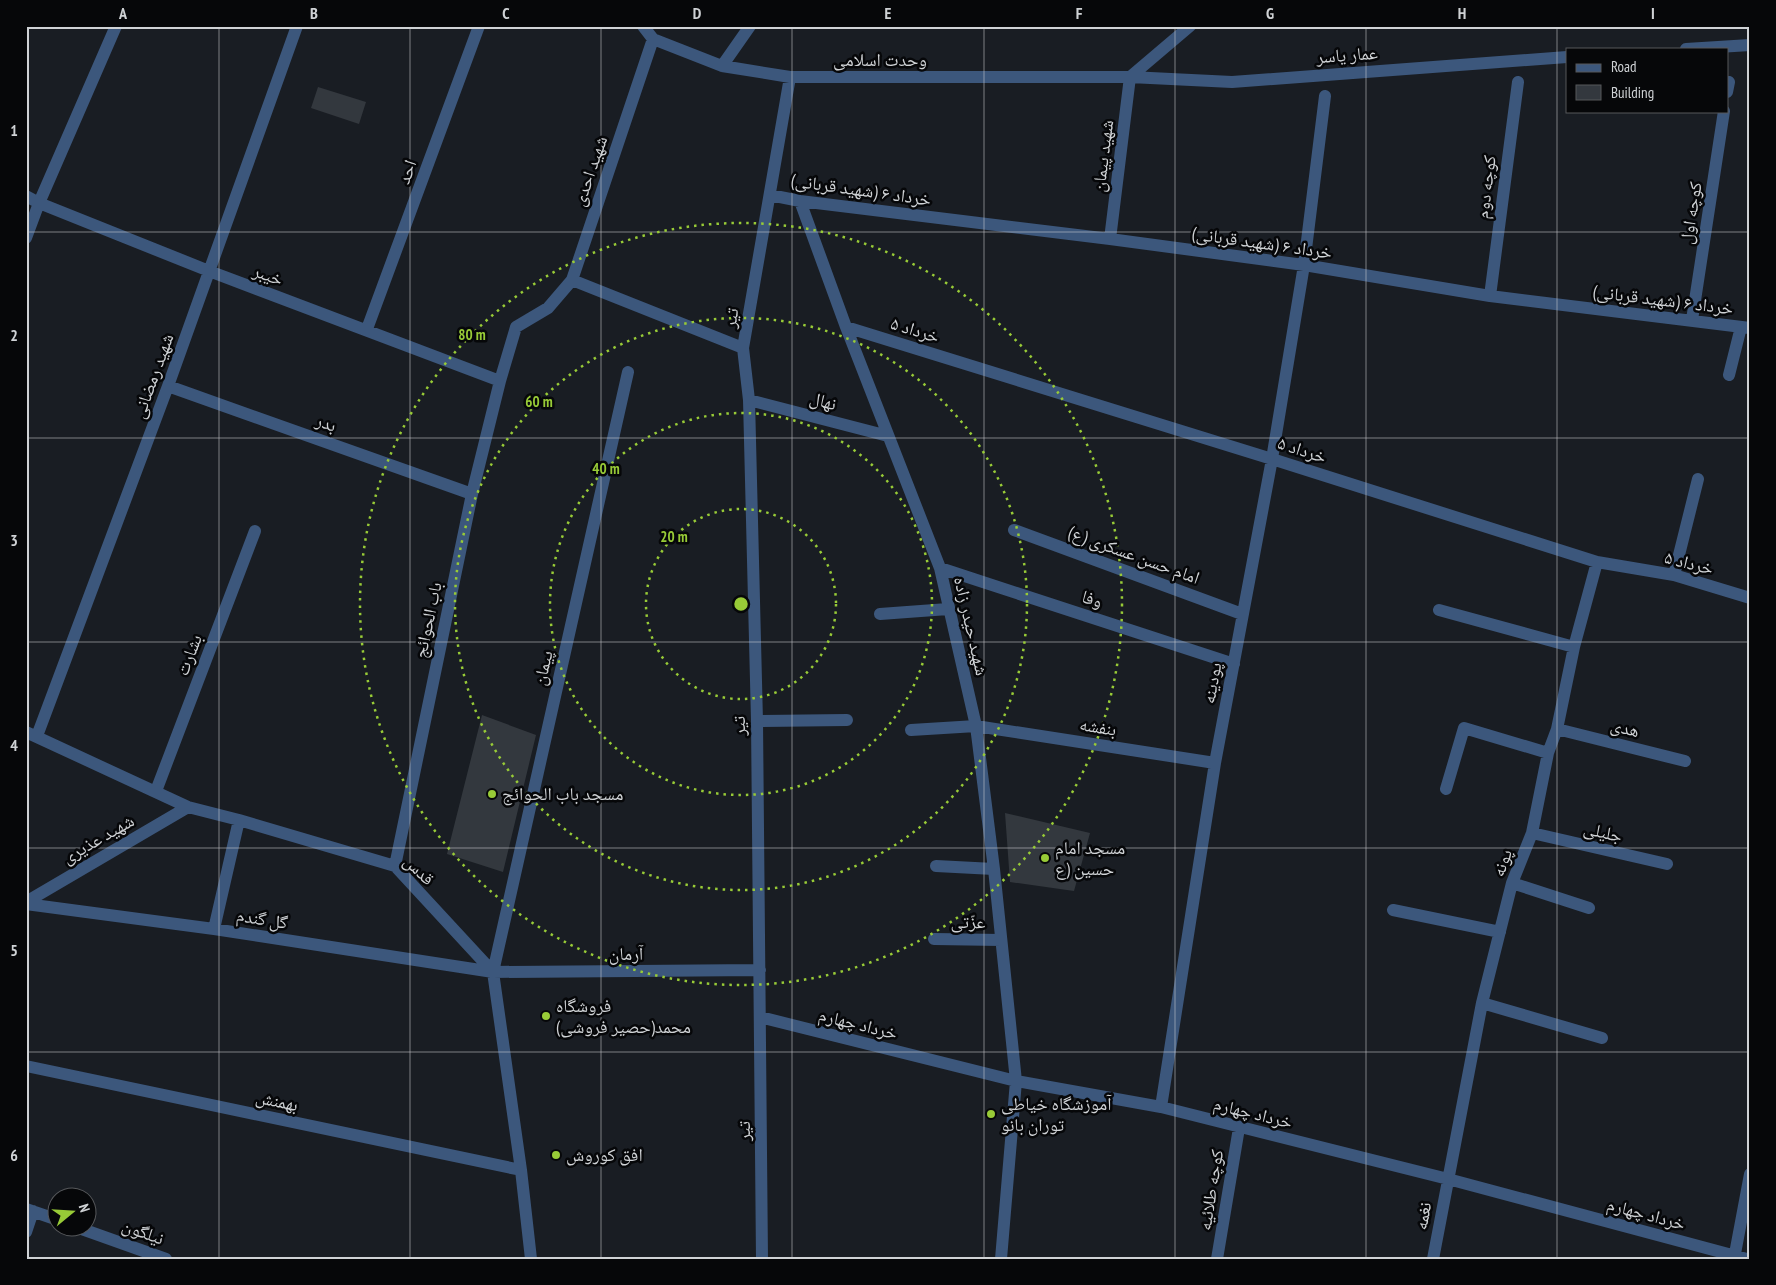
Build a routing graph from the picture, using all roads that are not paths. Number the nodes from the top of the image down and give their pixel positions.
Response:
1 (116, 26) edge
2 (297, 26) edge
3 (479, 26) edge
4 (642, 26) edge
5 (750, 26) edge
6 (1190, 26) edge
7 (653, 39) junction
8 (1750, 46) edge
9 (1707, 48) edge
10 (1566, 57) edge
11 (722, 66) junction
12 (790, 77) junction
13 (1130, 77) junction
14 (1518, 82) dead end
15 (1325, 96) dead end
16 (1724, 112) edge
17 (770, 195) junction
18 (26, 196) edge
19 (800, 201) junction
20 (39, 203) junction
21 (26, 238) edge
22 (1110, 239) junction
23 (1304, 265) junction
24 (209, 271) junction
25 (572, 280) junction
26 (1490, 296) junction
27 (1692, 320) junction
28 (846, 327) junction
29 (1745, 328) edge
30 (367, 330) junction
31 (743, 348) junction
32 (628, 372) dead end
33 (1729, 375) dead end
34 (500, 381) junction
35 (168, 386) junction
36 (749, 400) junction
37 (888, 436) junction
38 (1272, 459) junction
39 (1698, 479) dead end
40 (472, 494) junction
41 (1014, 530) dead end
42 (255, 531) dead end
43 (1598, 562) junction
44 (940, 568) junction
45 (1674, 575) junction
46 (1750, 598) edge
47 (948, 609) junction
48 (1438, 610) dead end
49 (880, 614) dead end
50 (1242, 614) junction
51 (1574, 647) junction
52 (1234, 664) junction
53 (847, 720) dead end
54 (756, 721) junction
55 (976, 726) junction
56 (1556, 729) junction
57 (911, 730) dead end
58 (32, 734) edge
59 (1548, 753) junction
60 (1685, 761) dead end
61 (1216, 763) junction
62 (1446, 789) dead end
63 (156, 791) junction
64 (188, 807) junction
65 (239, 820) junction
66 (1532, 833) junction
67 (1667, 864) dead end
68 (395, 866) junction
69 (936, 866) dead end
70 (994, 869) junction
71 (1512, 883) junction
72 (26, 903) edge
73 (1588, 908) dead end
74 (1393, 910) dead end
75 (214, 929) junction
76 (1500, 932) junction
77 (934, 939) dead end
78 (1001, 940) junction
79 (760, 970) junction
80 (493, 972) junction
81 (1482, 1002) junction
82 (760, 1017) junction
83 (1602, 1038) dead end
84 (26, 1066) edge
85 (1016, 1082) junction
86 (1161, 1108) junction
87 (1239, 1128) junction
88 (521, 1170) junction
89 (1750, 1174) edge
90 (1448, 1179) junction
91 (30, 1210) edge
92 (48, 1216) edge
93 (26, 1232) edge
94 (98, 1235) edge
95 (1739, 1258) edge
96 (166, 1259) edge
97 (531, 1259) edge
98 (762, 1259) edge
99 (1001, 1259) edge
100 (1218, 1259) edge
101 (1433, 1259) edge

1 - 20 street
2 - 24 street, شهید رمضانی
3 - 30 street, احد
4 - 7 street, وحدت اسلامی
5 - 11 street
6 - 13 street
7 - 11 street, وحدت اسلامی
7 - 25 street, شهید احدی
8 - 9 street
10 - 13 street, عمار یاسر
11 - 12 street, وحدت اسلامی
12 - 13 street, وحدت اسلامی
12 - 17 street, تیر
13 - 22 street, شهید پیمان
14 - 26 street, کوچه دوم
15 - 23 street, پودینه
16 - 27 street, کوچه اول
17 - 19 street, خرداد ۶ (شهید قربانی)
17 - 31 street, تیر
18 - 20 street, خیبر
19 - 22 street, خرداد ۶ (شهید قربانی)
19 - 28 street, شهید حیدر زاده
20 - 21 street
20 - 24 street, خیبر
22 - 23 street, خرداد ۶ (شهید قربانی)
23 - 26 street, خرداد ۶ (شهید قربانی)
23 - 38 street, پودینه
24 - 30 street, خیبر
24 - 35 street, شهید رمضانی
25 - 31 street
25 - 34 street, شهید احدی
26 - 27 street, خرداد ۶ (شهید قربانی)
27 - 29 street, خرداد ۶ (شهید قربانی)
28 - 37 street, شهید حیدر زاده
28 - 38 street, خرداد ۵
29 - 33 street
30 - 34 street, خیبر
31 - 36 street, تیر
32 - 80 street, پیمان
34 - 40 street, باب الحوائج
35 - 40 street, بدر
35 - 58 street, شهید رمضانی
36 - 37 street, نهال
36 - 54 street, تیر
37 - 44 street, شهید حیدر زاده
38 - 43 street, خرداد ۵
38 - 50 street, پودینه
39 - 45 street
40 - 68 street, باب الحوائج
41 - 50 street, امام حسن عسکری (ع)
42 - 63 street, بشارت
43 - 45 street, خرداد ۵
43 - 51 street, پونه
44 - 47 street, شهید حیدر زاده
44 - 52 street, وفا
45 - 46 street, خرداد ۵
47 - 49 street
47 - 55 street, شهید حیدر زاده
48 - 51 street
50 - 52 street, پودینه
51 - 56 street, پونه
52 - 61 street, پودینه
53 - 54 street
54 - 79 street, تیر
55 - 57 street, بنفشه
55 - 61 street, بنفشه
55 - 70 street, شهید حیدر زاده
56 - 59 street, پونه
56 - 60 street, هدی
58 - 63 street, قدس
59 - 62 street
59 - 66 street, پونه
61 - 86 street, پودینه
63 - 64 street, قدس
64 - 65 street, قدس
64 - 72 street, شهید عذیری
65 - 68 street, قدس
65 - 75 street
66 - 67 street, جلیلی
66 - 71 street, پونه
68 - 80 street, قدس
69 - 70 street
70 - 78 street, شهید حیدر زاده
71 - 73 street
71 - 76 street, پونه
72 - 75 street, گل گندم
74 - 76 street
75 - 80 street, گل گندم
76 - 81 street, پونه
77 - 78 street, عزّتی
78 - 85 street, شهید حیدر زاده
79 - 80 street, آرمان
79 - 82 street, تیر
80 - 88 street
81 - 83 street
81 - 90 street, پونه
82 - 85 street, خرداد چهارم
82 - 98 street, تیر
84 - 88 street, بهمنش
85 - 86 street, خرداد چهارم
85 - 99 street, شهید حیدر زاده
86 - 87 street, خرداد چهارم
87 - 90 street, خرداد چهارم
87 - 100 street, کوچه طلائیه
88 - 97 street
89 - 95 street
90 - 95 street, خرداد چهارم
90 - 101 street, نغمه
91 - 92 street
91 - 93 street
94 - 96 street, نیلگون

